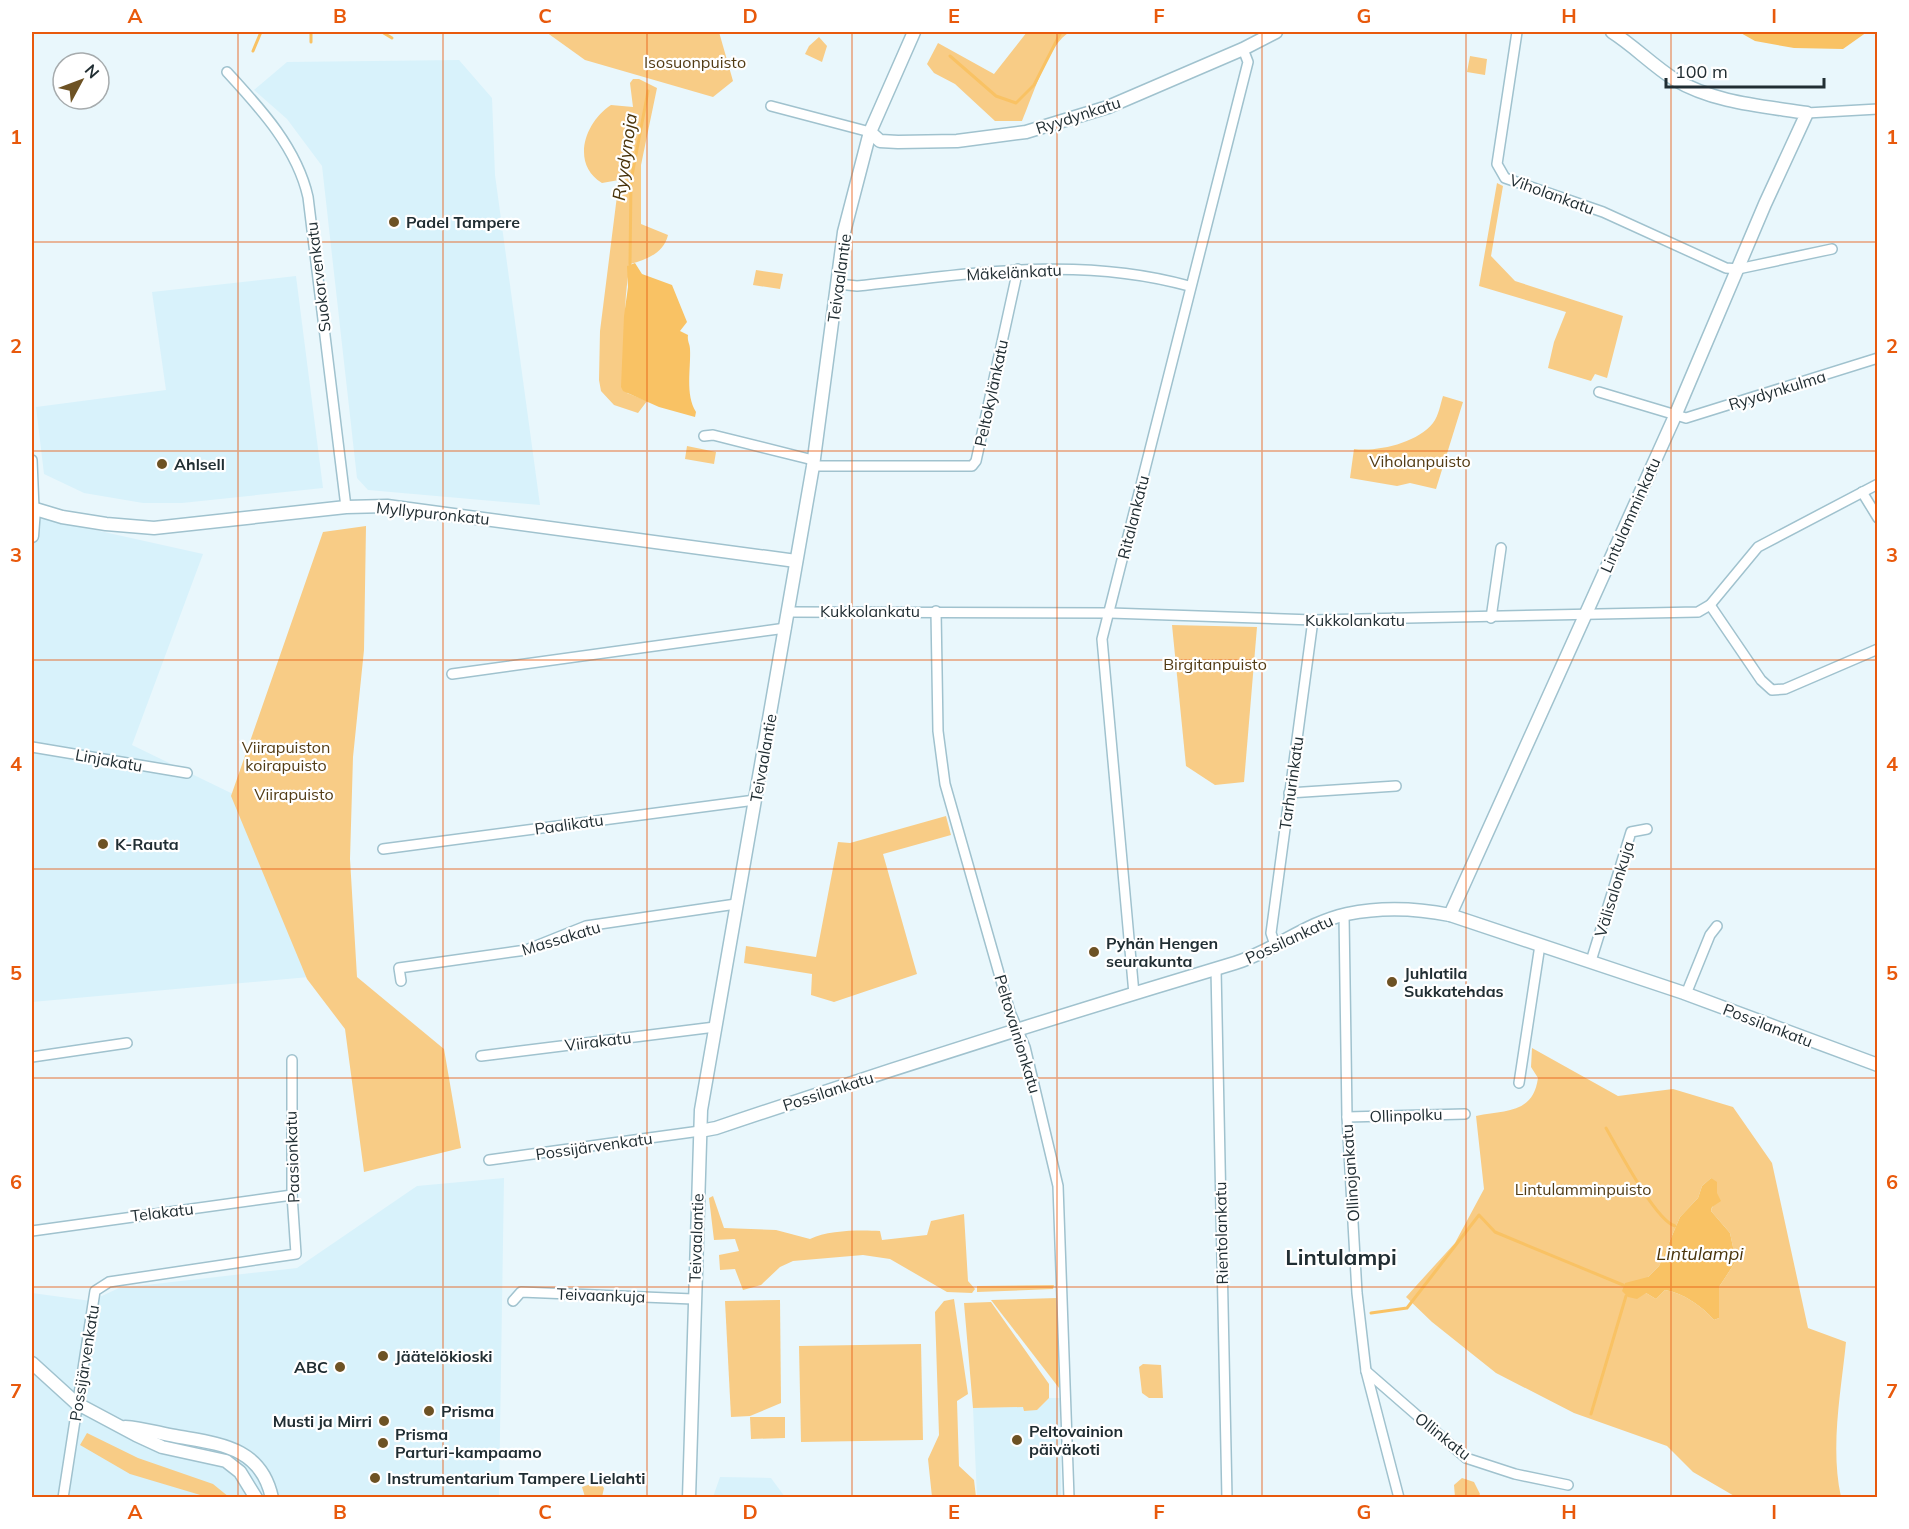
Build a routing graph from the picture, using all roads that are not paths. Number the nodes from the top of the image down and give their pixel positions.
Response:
1 (914, 32) edge
2 (1276, 32) edge
3 (1517, 32) edge
4 (1612, 32) edge
5 (1244, 49) junction
6 (227, 72) dead end
7 (771, 106) dead end
8 (1878, 109) edge
9 (1807, 113) junction
10 (870, 132) junction
11 (1832, 249) dead end
12 (1018, 269) junction
13 (1738, 269) junction
14 (838, 284) junction
15 (1189, 286) junction
16 (1878, 358) edge
17 (1599, 392) dead end
18 (1675, 416) junction
19 (704, 436) dead end
20 (32, 460) edge
21 (813, 463) junction
22 (1878, 484) edge
23 (1862, 492) junction
24 (346, 507) junction
25 (32, 509) edge
26 (1878, 518) edge
27 (32, 536) edge
28 (1501, 548) dead end
29 (796, 561) junction
30 (1710, 605) junction
31 (936, 611) junction
32 (788, 612) junction
33 (1110, 614) junction
34 (1584, 616) junction
35 (1491, 618) junction
36 (1313, 620) junction
37 (786, 628) junction
38 (1878, 649) edge
39 (452, 674) dead end
40 (32, 747) edge
41 (187, 773) dead end
42 (1396, 786) dead end
43 (1289, 793) junction
44 (755, 800) junction
45 (1647, 829) dead end
46 (383, 849) dead end
47 (736, 904) junction
48 (1344, 915) junction
49 (1450, 915) junction
50 (1717, 926) dead end
51 (1275, 945) junction
52 (1540, 945) junction
53 (1591, 961) junction
54 (1216, 969) junction
55 (401, 981) dead end
56 (1134, 994) junction
57 (1686, 994) junction
58 (715, 1027) junction
59 (1017, 1030) junction
60 (127, 1042) dead end
61 (481, 1056) dead end
62 (32, 1057) edge
63 (291, 1060) dead end
64 (1878, 1065) edge
65 (1520, 1083) dead end
66 (1465, 1114) dead end
67 (1347, 1117) junction
68 (700, 1131) junction
69 (489, 1160) dead end
70 (292, 1195) junction
71 (32, 1232) edge
72 (296, 1254) joint
73 (693, 1299) junction
74 (513, 1301) dead end
75 (32, 1363) edge
76 (1366, 1371) junction
77 (76, 1403) junction
78 (123, 1426) junction
79 (1568, 1485) dead end
80 (63, 1497) edge
81 (256, 1497) edge
82 (272, 1497) edge
83 (689, 1497) edge
84 (1069, 1497) edge
85 (1227, 1497) edge
86 (1400, 1497) edge

1 - 10 street, Teivaalantie
2 - 5 street, Ryydynkatu
3 - 13 street, Viholankatu
4 - 9 street
5 - 10 street, Ryydynkatu
5 - 15 street, Ritalankatu
6 - 24 street, Suokorvenkatu
7 - 10 street
8 - 9 street
9 - 13 street, Lintulamminkatu
10 - 14 street, Teivaalantie
11 - 13 street
12 - 14 street, Mäkelänkatu
12 - 15 street, Mäkelänkatu
12 - 21 street, Peltokylänkatu
13 - 18 street, Lintulamminkatu
14 - 21 street, Teivaalantie
15 - 33 street, Ritalankatu
16 - 18 street, Ryydynkulma
17 - 18 street
18 - 34 street, Lintulamminkatu
19 - 21 street
20 - 25 street
21 - 29 street, Teivaalantie
22 - 23 street
23 - 26 street
23 - 30 street
24 - 25 street, Myllypuronkatu
24 - 29 street, Myllypuronkatu
25 - 27 street
28 - 35 street
29 - 32 street, Teivaalantie
30 - 34 street, Kukkolankatu
30 - 38 street
31 - 32 street, Kukkolankatu
31 - 33 street, Kukkolankatu
31 - 59 street, Peltovainionkatu
32 - 37 street, Teivaalantie
33 - 36 street, Kukkolankatu
33 - 56 street, Ritalankatu
34 - 35 street, Kukkolankatu
34 - 49 street, Lintulamminkatu
35 - 36 street, Kukkolankatu
36 - 43 street, Tarhurinkatu
37 - 39 street
37 - 44 street, Teivaalantie
40 - 41 street, Linjakatu
42 - 43 street
43 - 51 street, Tarhurinkatu
44 - 46 street, Paalikatu
44 - 47 street, Teivaalantie
45 - 53 street, Välisalonkuja
47 - 55 street, Massakatu
47 - 58 street, Teivaalantie
48 - 49 street, Possilankatu
48 - 51 street, Possilankatu
48 - 67 street, Ollinojankatu
49 - 52 street, Possilankatu
50 - 57 street
51 - 54 street, Possilankatu
52 - 53 street, Possilankatu
52 - 65 street
53 - 57 street, Possilankatu
54 - 56 street, Possilankatu
54 - 85 street, Rientolankatu
56 - 59 street, Possilankatu
57 - 64 street, Possilankatu
58 - 61 street, Viirakatu
58 - 68 street, Teivaalantie
59 - 68 street, Possilankatu
59 - 84 street, Peltovainionkatu
60 - 62 street
63 - 70 street, Paasionkatu
66 - 67 street, Ollinpolku
67 - 76 street, Ollinojankatu
68 - 69 street, Possijärvenkatu
68 - 73 street, Teivaalantie
70 - 71 street, Telakatu
70 - 72 street, Paasionkatu
72 - 77 street, Possijärvenkatu
73 - 74 street, Teivaankuja
73 - 83 street, Teivaalantie
75 - 77 street
76 - 79 street, Ollinkatu
76 - 86 street, Ollinojankatu
77 - 78 street
77 - 80 street, Possijärvenkatu
78 - 81 street
78 - 82 street

